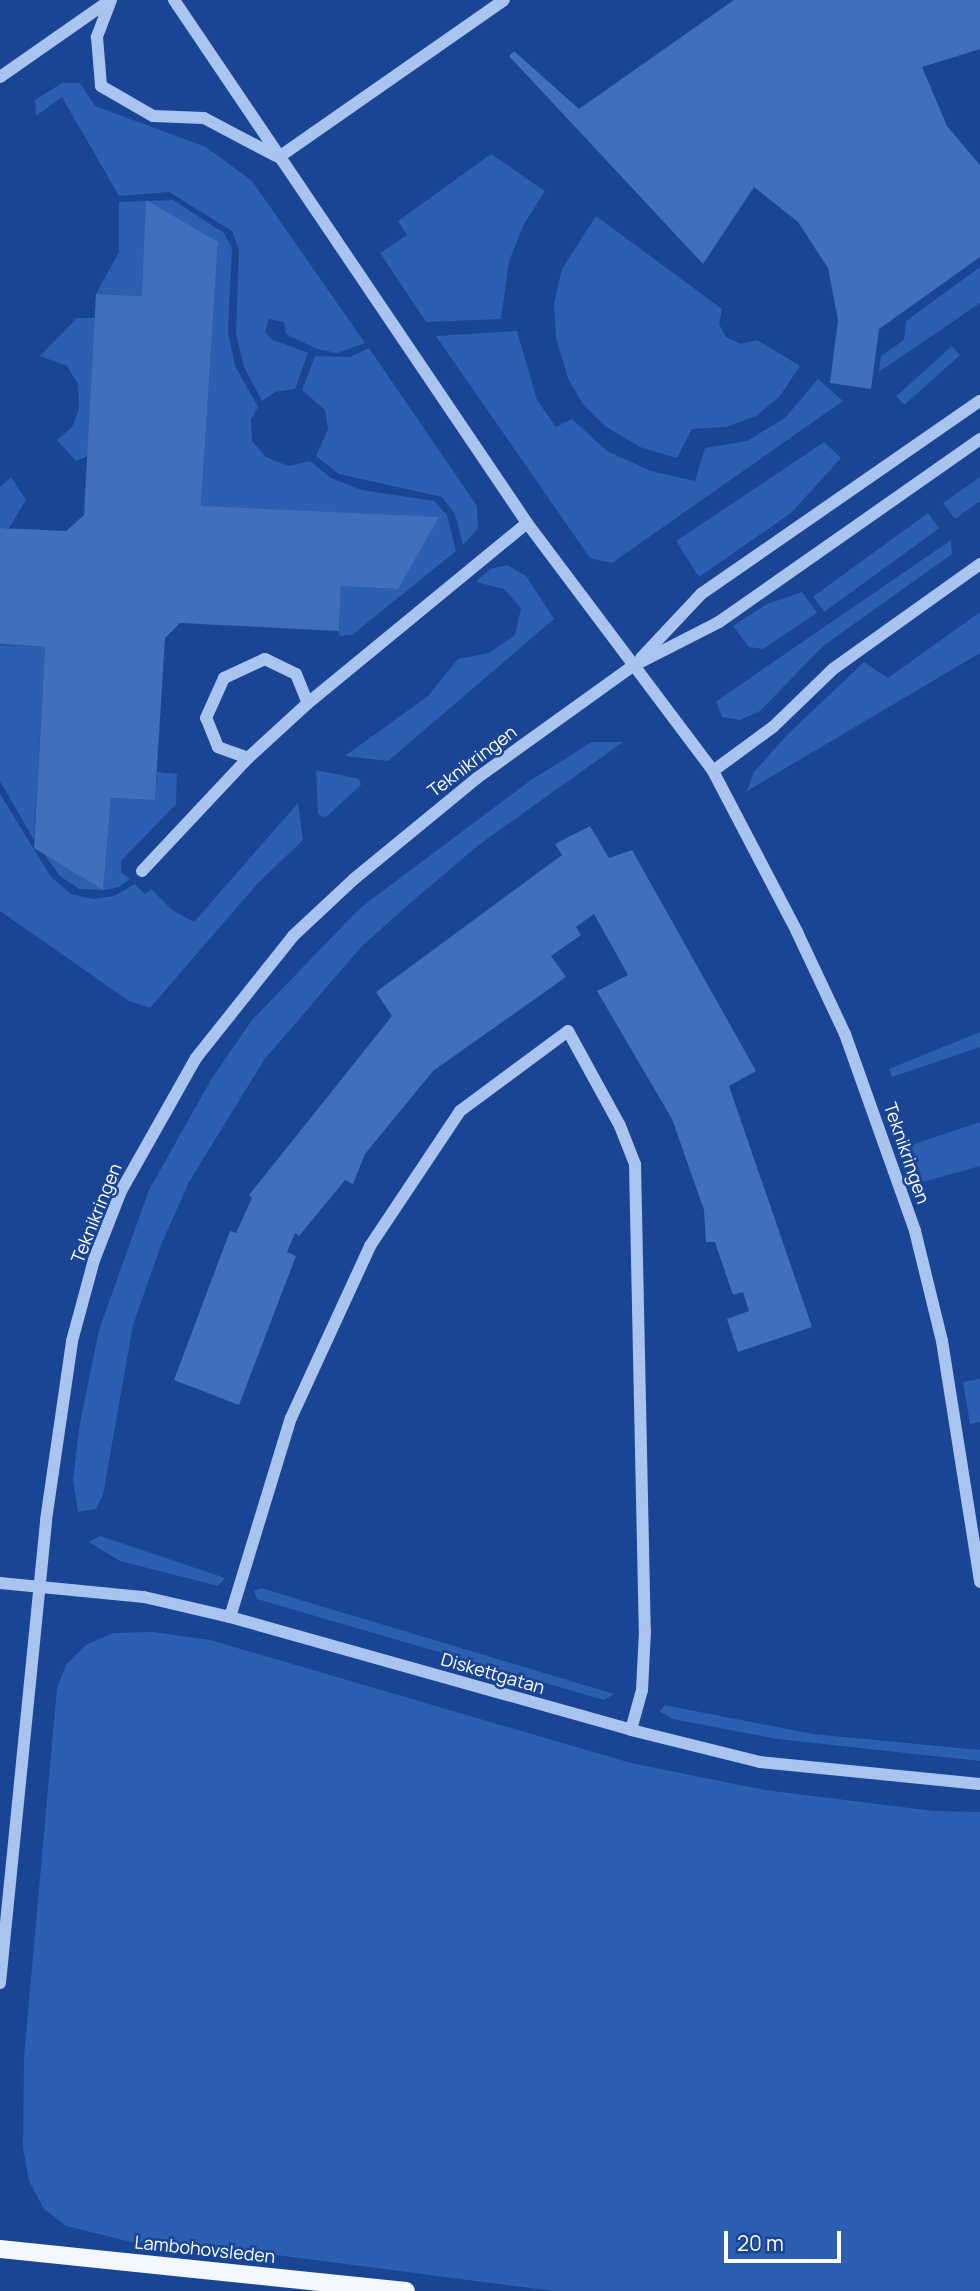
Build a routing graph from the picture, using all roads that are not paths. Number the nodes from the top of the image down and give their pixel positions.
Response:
1 (110, 0) edge
2 (174, 0) edge
3 (504, 0) edge
4 (0, 77) edge
5 (279, 158) junction
6 (980, 401) edge
7 (980, 439) edge
8 (527, 523) junction
9 (980, 564) edge
10 (633, 666) junction
11 (308, 703) junction
12 (248, 758) junction
13 (713, 771) junction
14 (142, 871) dead end
15 (980, 1582) edge
16 (0, 1583) edge
17 (41, 1587) junction
18 (230, 1617) junction
19 (631, 1730) junction
20 (980, 1784) edge
21 (0, 1983) edge
22 (0, 2249) edge
23 (407, 2291) edge

1 - 4 street
1 - 5 street
2 - 5 street
3 - 5 street
5 - 8 street
6 - 10 street, Teknikringen
7 - 10 street, Teknikringen
8 - 10 street
8 - 11 street
9 - 13 street
10 - 13 street, Teknikringen
10 - 17 street, Teknikringen
11 - 12 street
11 - 12 street
12 - 14 street
13 - 15 street, Teknikringen
16 - 17 street, Diskettgatan
17 - 18 street, Diskettgatan
17 - 21 street, Teknikringen
18 - 19 street, Diskettgatan
18 - 19 street
19 - 20 street, Diskettgatan
22 - 23 main road, Lambohovsleden

